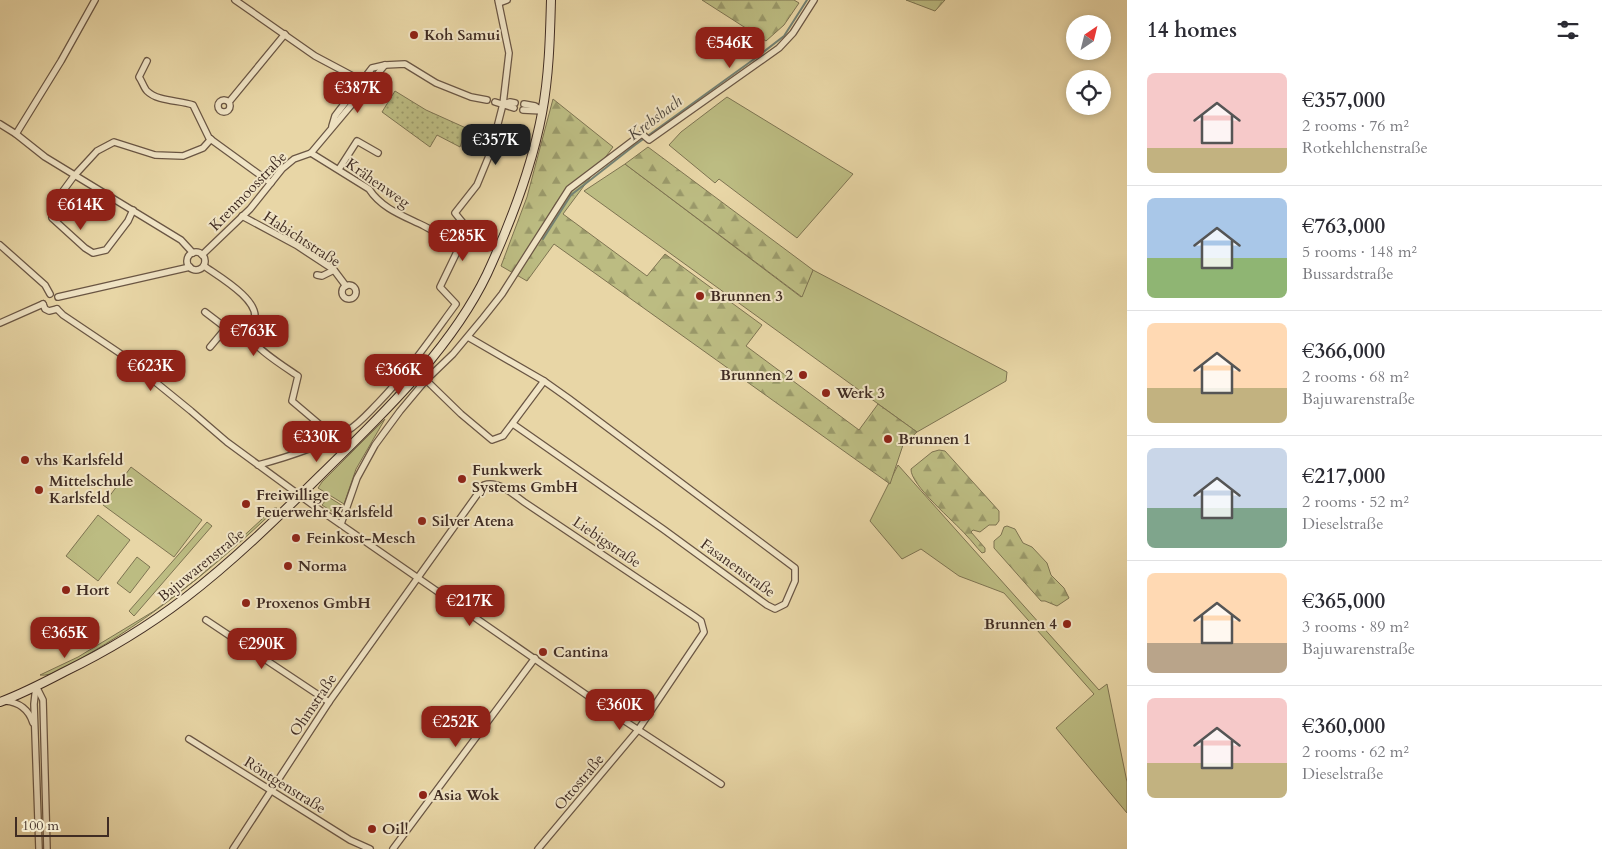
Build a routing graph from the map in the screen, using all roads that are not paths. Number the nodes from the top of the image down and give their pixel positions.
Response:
1 (95, 0) edge
2 (235, 0) edge
3 (507, 0) edge
4 (551, 0) edge
5 (814, 0) edge
6 (499, 1) edge
7 (285, 34) junction
8 (147, 60) dead end
9 (385, 65) junction
10 (361, 81) junction
11 (368, 85) junction
12 (486, 100) dead end
13 (229, 102) dead end
14 (495, 102) dead end
15 (503, 104) junction
16 (515, 105) dead end
17 (524, 107) dead end
18 (543, 111) junction
19 (0, 124) edge
20 (332, 126) junction
21 (16, 134) junction
22 (211, 139) junction
23 (311, 153) junction
24 (378, 153) dead end
25 (339, 169) junction
26 (74, 176) junction
27 (271, 183) junction
28 (133, 210) junction
29 (242, 216) junction
30 (0, 245) edge
31 (458, 246) junction
32 (193, 253) junction
33 (202, 255) junction
34 (204, 266) junction
35 (190, 267) junction
36 (334, 270) junction
37 (317, 275) dead end
38 (346, 286) dead end
39 (50, 294) junction
40 (58, 297) junction
41 (43, 304) junction
42 (57, 309) junction
43 (205, 312) dead end
44 (0, 323) edge
45 (226, 328) junction
46 (246, 330) junction
47 (468, 337) junction
48 (210, 347) dead end
49 (426, 380) junction
50 (544, 381) junction
51 (513, 424) junction
52 (330, 433) junction
53 (258, 465) junction
54 (300, 495) junction
55 (340, 524) junction
56 (418, 578) junction
57 (206, 620) dead end
58 (534, 658) junction
59 (36, 686) junction
60 (2, 702) edge
61 (329, 702) junction
62 (35, 727) junction
63 (638, 730) junction
64 (189, 739) dead end
65 (721, 784) dead end
66 (272, 791) junction
67 (39, 849) edge
68 (46, 849) edge
69 (233, 849) edge
70 (370, 849) edge
71 (393, 849) edge
72 (538, 849) edge

1 - 21 street
2 - 7 street
3 - 6 street
4 - 18 main road, Bajuwarenstraße
5 - 47 street
6 - 15 street
7 - 10 street
7 - 13 street
8 - 22 street
9 - 10 street, Krenmoosstraße
9 - 11 street, Krenmoosstraße
9 - 12 street, Krenmoosstraße
10 - 11 street
10 - 20 street, Krenmoosstraße
11 - 20 street, Krenmoosstraße
14 - 15 street
15 - 16 street
15 - 31 street
17 - 18 street
18 - 54 main road, Bajuwarenstraße
19 - 21 street
20 - 23 street, Krenmoosstraße
21 - 26 street
22 - 26 street
22 - 27 street
23 - 25 street, Krähenweg
23 - 27 street, Krenmoosstraße
24 - 25 street
25 - 31 street, Krähenweg
26 - 28 street
26 - 28 street
27 - 29 street, Krenmoosstraße
28 - 32 street
29 - 33 street, Krenmoosstraße
29 - 36 street, Habichtstraße
30 - 39 street
31 - 52 street
32 - 33 street
32 - 35 street
33 - 34 street
34 - 35 street
34 - 46 street
35 - 40 street
36 - 37 street
36 - 38 street, Habichtstraße
39 - 40 street
39 - 41 street
40 - 42 street
41 - 42 street
41 - 44 street
42 - 53 street
43 - 45 street
45 - 46 street
45 - 48 street
46 - 52 street
47 - 49 street
47 - 50 street, Fasanenstraße
49 - 51 street
49 - 55 street
50 - 51 street
50 - 51 street, Fasanenstraße
52 - 53 street
53 - 54 street
54 - 55 street
54 - 59 main road, Bajuwarenstraße
55 - 56 street
56 - 58 street
56 - 61 street, Ohmstraße
56 - 63 street, Liebigstraße
57 - 61 street
58 - 63 street
58 - 71 street
59 - 60 main road, Bajuwarenstraße
59 - 62 street
59 - 68 street
60 - 62 street
61 - 66 street, Ohmstraße
62 - 67 street
63 - 65 street
63 - 72 street, Ottostraße
64 - 66 street, Röntgenstraße
66 - 69 street, Ohmstraße
66 - 70 street, Röntgenstraße

